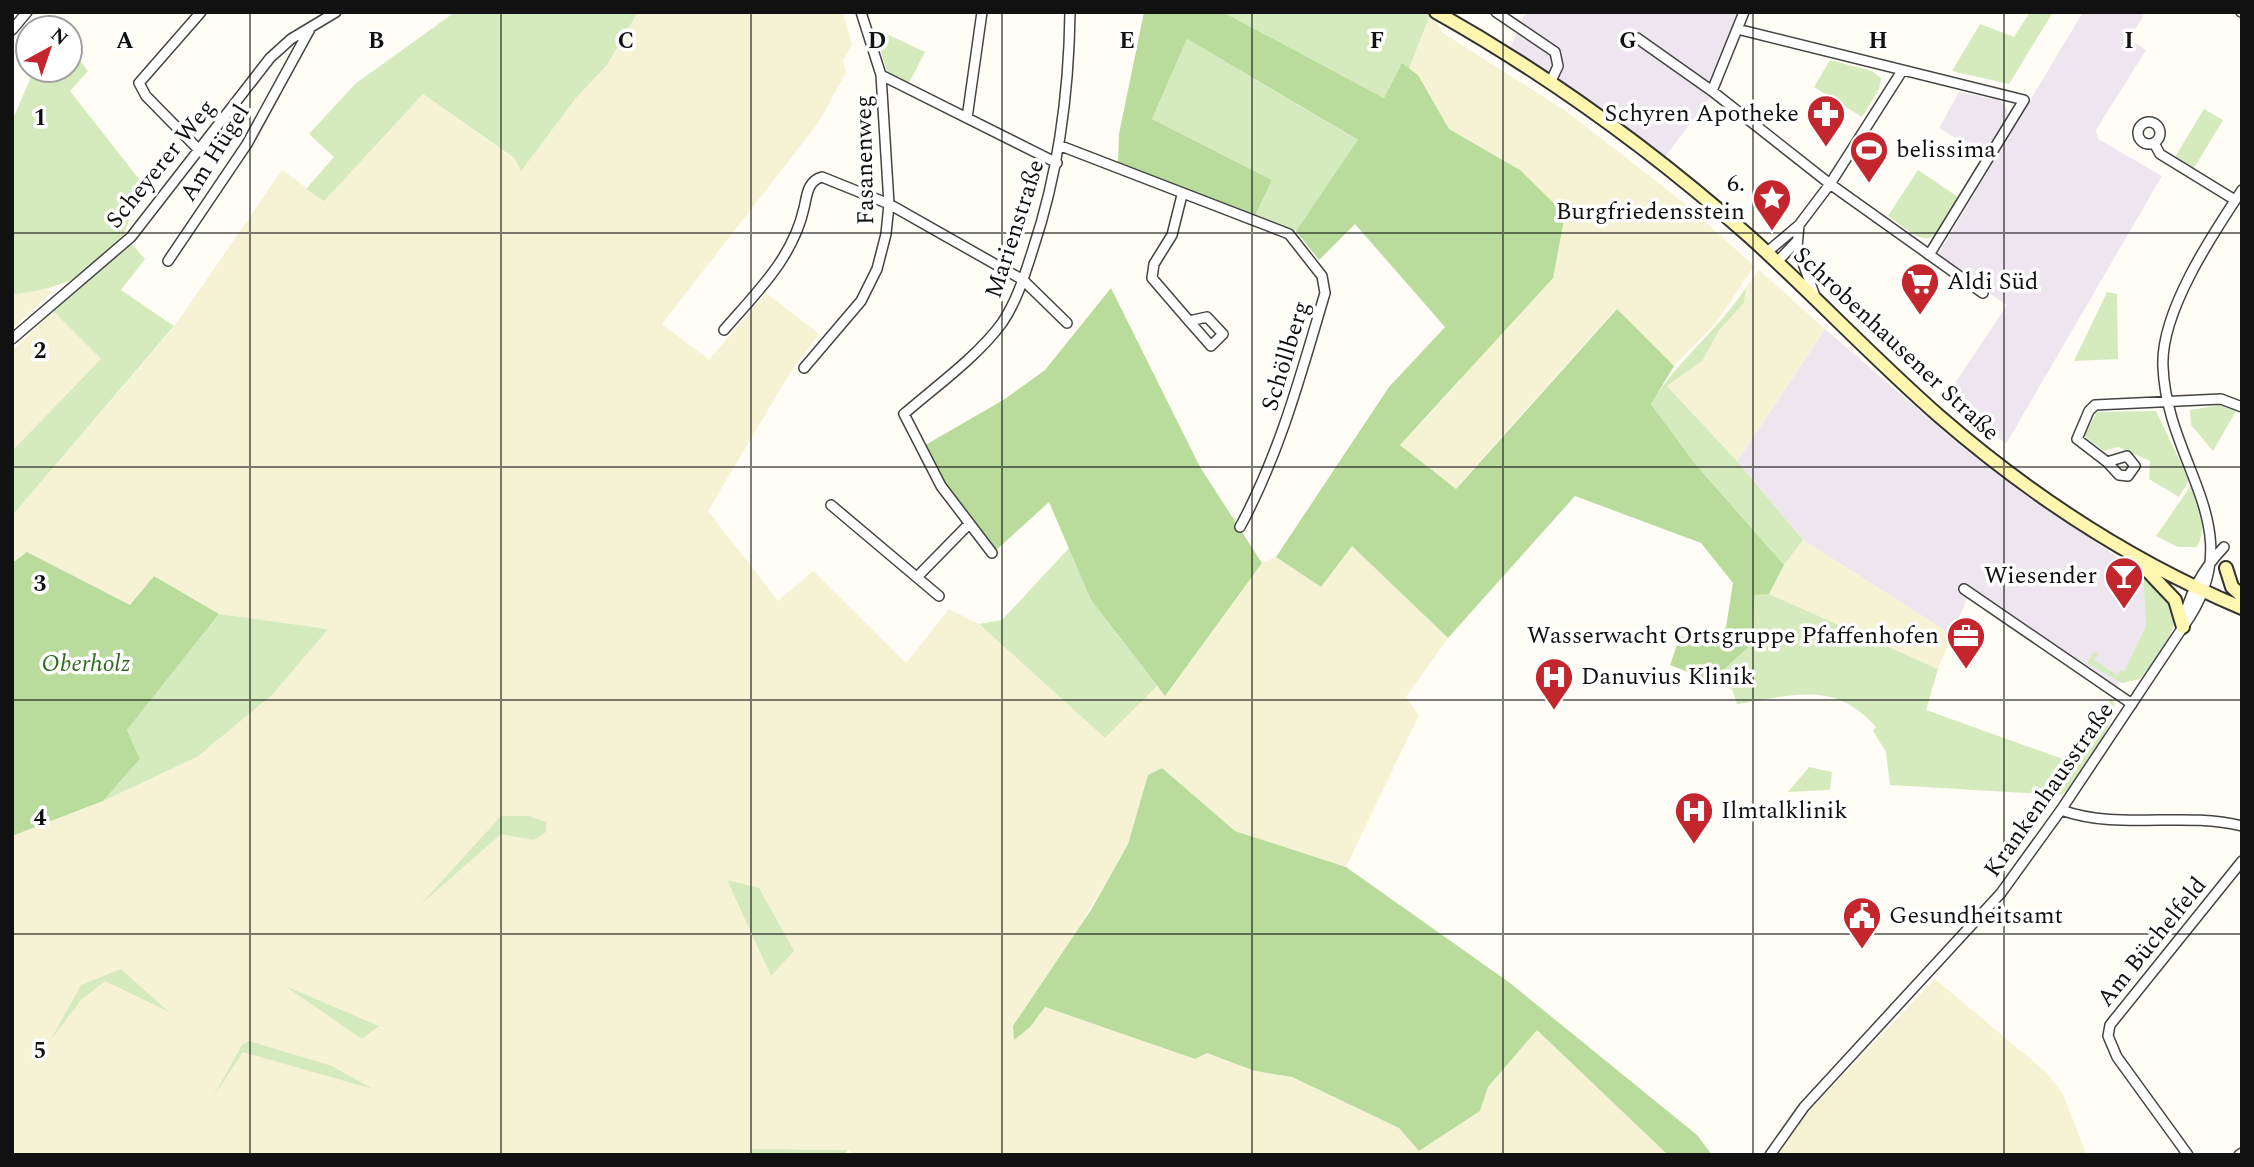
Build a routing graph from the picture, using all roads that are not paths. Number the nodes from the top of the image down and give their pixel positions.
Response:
1 (27, 12) edge
2 (201, 12) edge
3 (336, 12) edge
4 (861, 12) edge
5 (982, 12) edge
6 (1070, 12) edge
7 (1436, 12) edge
8 (1496, 12) edge
9 (1744, 12) edge
10 (312, 27) junction
11 (1737, 29) junction
12 (12, 30) edge
13 (1637, 38) dead end
14 (1902, 71) junction
15 (881, 75) junction
16 (1550, 83) junction
17 (1712, 90) junction
18 (967, 118) junction
19 (2154, 143) dead end
20 (1061, 146) junction
21 (199, 150) junction
22 (1057, 163) junction
23 (1830, 184) junction
24 (2242, 190) edge
25 (1182, 195) junction
26 (2235, 200) junction
27 (889, 204) junction
28 (1799, 225) junction
29 (1796, 242) junction
30 (1766, 253) junction
31 (1929, 255) junction
32 (168, 261) dead end
33 (1777, 262) junction
34 (1023, 281) junction
35 (1983, 293) dead end
36 (1817, 300) junction
37 (1189, 321) dead end
38 (1067, 323) dead end
39 (724, 330) dead end
40 (12, 339) edge
41 (804, 368) dead end
42 (2170, 404) junction
43 (2242, 407) edge
44 (2107, 463) dead end
45 (2201, 468) dead end
46 (831, 505) dead end
47 (969, 524) junction
48 (1240, 527) dead end
49 (2224, 533) dead end
50 (2224, 547) junction
51 (992, 553) dead end
52 (2134, 557) junction
53 (917, 578) junction
54 (2218, 582) junction
55 (2195, 587) junction
56 (1964, 589) dead end
57 (939, 596) dead end
58 (2242, 596) edge
59 (2242, 608) edge
60 (2183, 627) junction
61 (2132, 704) junction
62 (2061, 810) junction
63 (2242, 825) edge
64 (2242, 861) edge
65 (1770, 1155) edge
66 (2188, 1155) edge

1 - 12 street
2 - 21 street
3 - 10 street, Scheyerer Weg
4 - 15 street, Fasanenweg
5 - 18 street
6 - 20 street, Marienstraße
7 - 16 main road, Schrobenhausener Straße
8 - 16 street
9 - 11 street
10 - 21 street, Scheyerer Weg
10 - 32 street, Am Hügel
11 - 14 street
11 - 17 street
13 - 17 street
14 - 23 street
14 - 31 street
15 - 18 street
15 - 27 street, Fasanenweg
16 - 30 main road, Schrobenhausener Straße
17 - 23 street
18 - 22 street
19 - 26 street
20 - 22 street, Marienstraße
20 - 25 street, Schöllberg
21 - 40 street, Scheyerer Weg
22 - 34 street, Marienstraße
23 - 28 street
23 - 31 street
24 - 26 street
25 - 37 street
25 - 48 street, Schöllberg
26 - 42 street
27 - 34 street
27 - 39 street
27 - 41 street, Fasanenweg
28 - 29 street
28 - 30 street
29 - 33 street
29 - 36 street
30 - 33 main road, Schrobenhausener Straße
31 - 35 street
33 - 36 main road, Schrobenhausener Straße
34 - 38 street
34 - 47 street, Marienstraße
36 - 52 main road, Schrobenhausener Straße
42 - 43 street
42 - 44 street
42 - 45 street
46 - 53 street
47 - 51 street
47 - 53 street
49 - 50 street
50 - 54 street
50 - 55 street, Krankenhausstraße
52 - 55 main road, Schrobenhausener Straße
52 - 60 main road
53 - 57 street
54 - 55 main road, Schrobenhausener Straße
54 - 58 main road
54 - 59 main road, Schrobenhausener Straße
54 - 60 street, Krankenhausstraße
55 - 60 street, Krankenhausstraße
56 - 61 street
60 - 61 street, Krankenhausstraße
61 - 62 street, Krankenhausstraße
62 - 63 street
62 - 65 street, Krankenhausstraße
64 - 66 street, Am Büchelfeld

